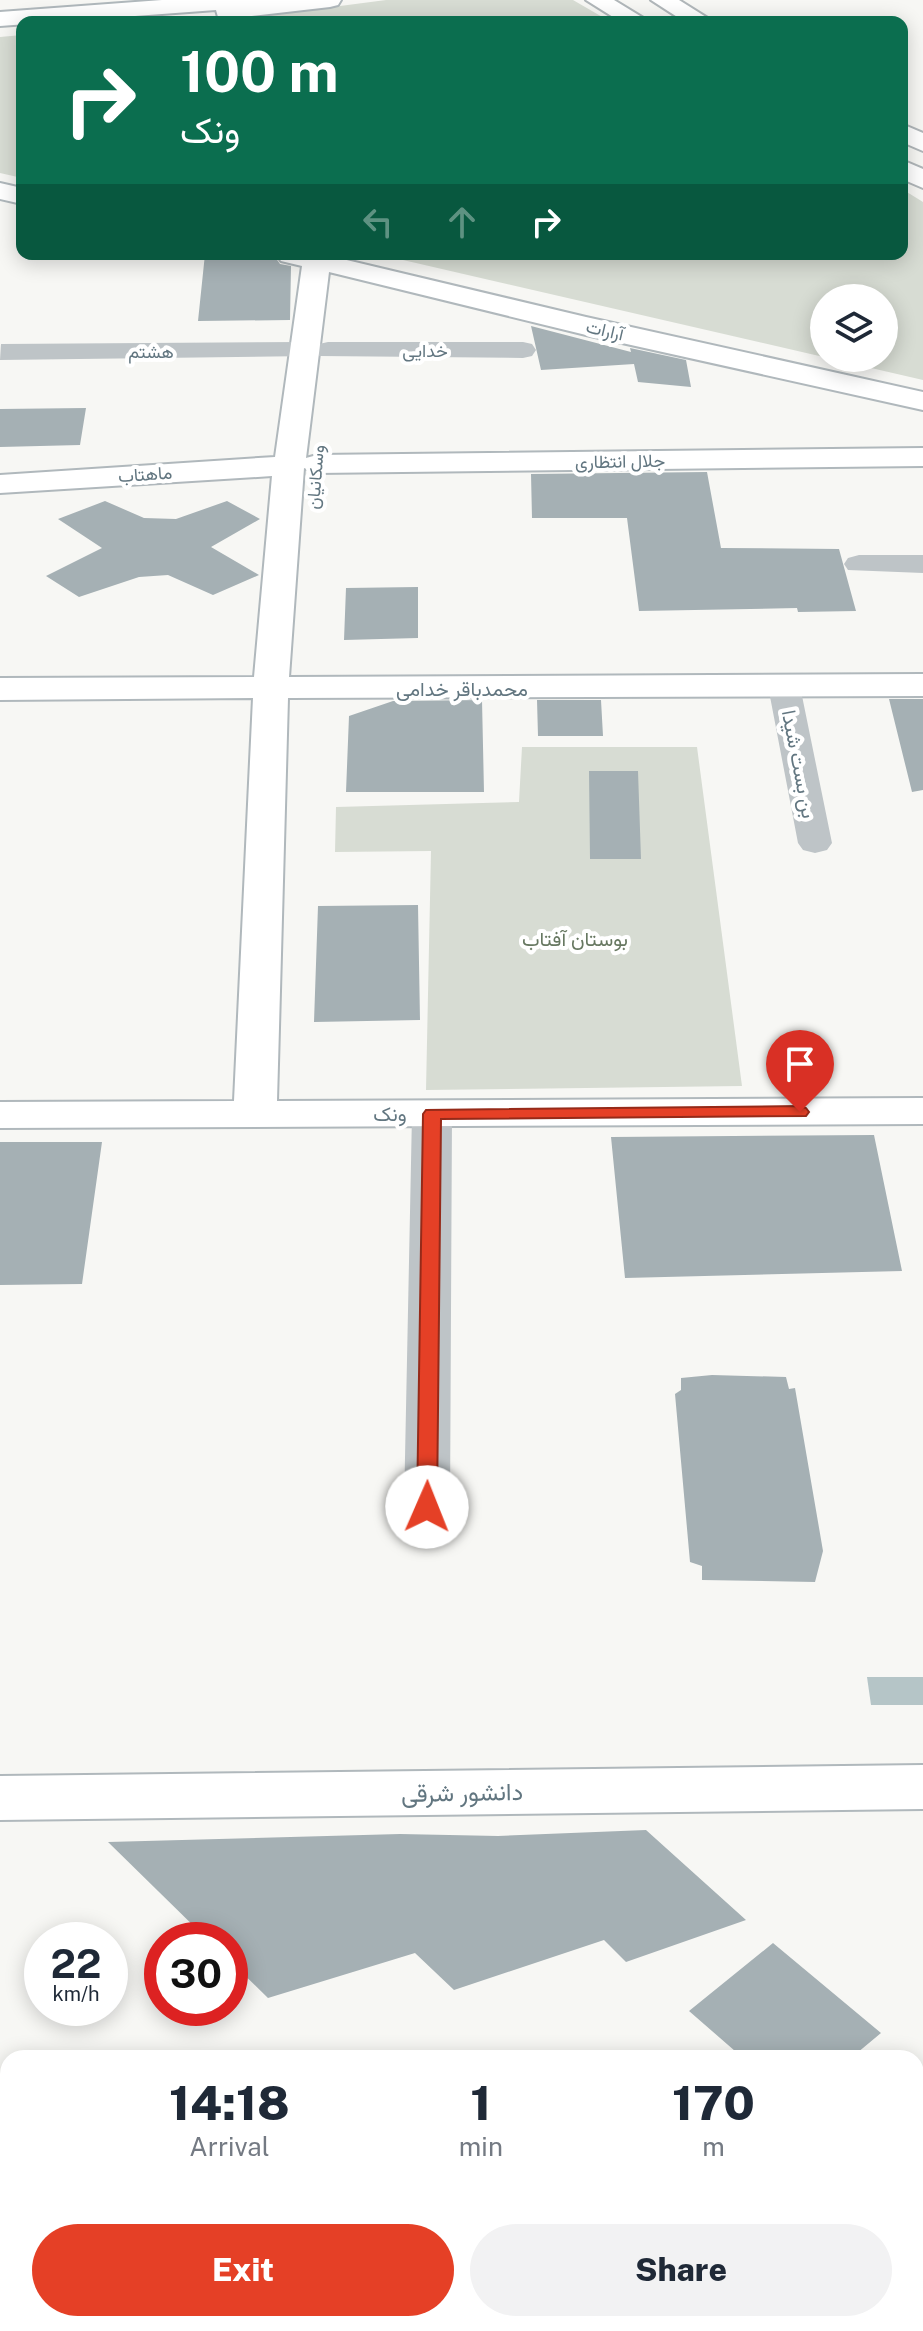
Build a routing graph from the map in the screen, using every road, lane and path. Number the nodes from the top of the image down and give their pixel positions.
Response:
1 (330, 0) edge
2 (591, 0) edge
3 (597, 0) edge
4 (662, 0) edge
5 (252, 3) edge
6 (130, 5) edge
7 (28, 16) edge
8 (153, 16) edge
9 (626, 16) edge
10 (626, 16) edge
11 (691, 16) edge
12 (330, 260) edge
13 (342, 260) edge
14 (345, 260) edge
15 (314, 350) junction
16 (523, 350) dead end
17 (1, 352) edge
18 (923, 385) edge
19 (923, 401) edge
20 (923, 457) edge
21 (304, 465) junction
22 (0, 484) edge
23 (859, 564) dead end
24 (923, 564) edge
25 (923, 671) edge
26 (0, 675) edge
27 (642, 680) junction
28 (150, 682) junction
29 (283, 682) junction
30 (923, 685) edge
31 (784, 686) junction
32 (0, 689) edge
33 (815, 843) dead end
34 (923, 1111) edge
35 (255, 1114) junction
36 (432, 1114) junction
37 (0, 1115) edge
38 (427, 1507) dead end
39 (923, 1787) edge
40 (0, 1798) edge

1 - 5 main road
2 - 9 main road
3 - 10 main road
4 - 11 main road
5 - 6 main road
5 - 8 main road
6 - 7 main road
12 - 15 main road, وسکانیان
13 - 19 main road, آرارات
14 - 18 main road, آرارات
15 - 16 street, خدایی
15 - 17 street, هشتم
15 - 21 main road, وسکانیان
20 - 21 main road, جلال انتظاری
21 - 22 main road, ماهتاب
21 - 29 main road, وسکانیان
23 - 24 street
25 - 27 main road, محمدباقر خدامی
26 - 28 main road, محمدباقر خدامی
27 - 29 main road, محمدباقر خدامی
27 - 31 main road, محمدباقر خدامی
28 - 29 main road, محمدباقر خدامی
28 - 32 main road, محمدباقر خدامی
29 - 35 main road, وسکانیان
30 - 31 main road, محمدباقر خدامی
31 - 33 street, بن بست شیدا
34 - 36 main road, ونک
35 - 36 main road, ونک
35 - 37 main road, ونک
36 - 38 street
39 - 40 main road, دانشور شرقی

